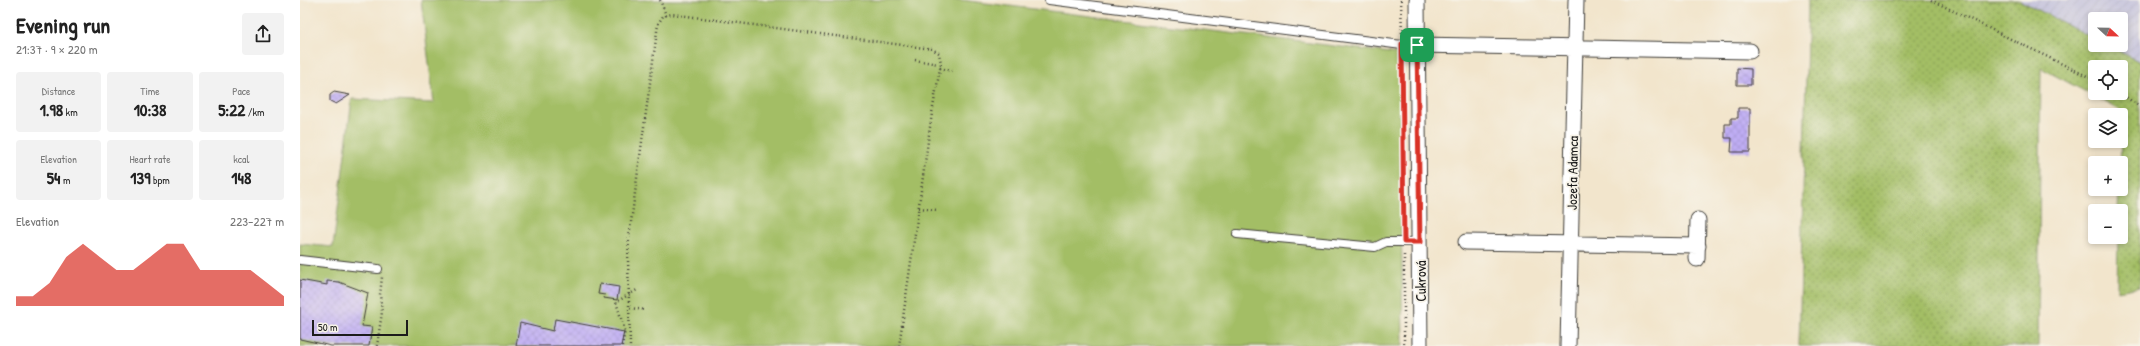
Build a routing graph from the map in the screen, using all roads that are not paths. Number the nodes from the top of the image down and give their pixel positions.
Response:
1 (1049, 0) edge
2 (1417, 0) edge
3 (1576, 0) edge
4 (1417, 45) junction
5 (1575, 48) junction
6 (1750, 51) dead end
7 (1698, 220) dead end
8 (1237, 234) dead end
9 (1420, 242) junction
10 (1466, 242) dead end
11 (1571, 244) junction
12 (300, 260) edge
13 (378, 269) road end
14 (1420, 346) edge
15 (1568, 346) edge

1 - 4 lane
2 - 4 street, Cukrová
3 - 5 street, Jozefa Adamca
4 - 5 street
4 - 9 street, Cukrová
5 - 6 street
5 - 11 street, Jozefa Adamca
7 - 11 street
8 - 9 lane
9 - 14 street, Cukrová
10 - 11 street
11 - 15 street, Jozefa Adamca
12 - 13 lane

